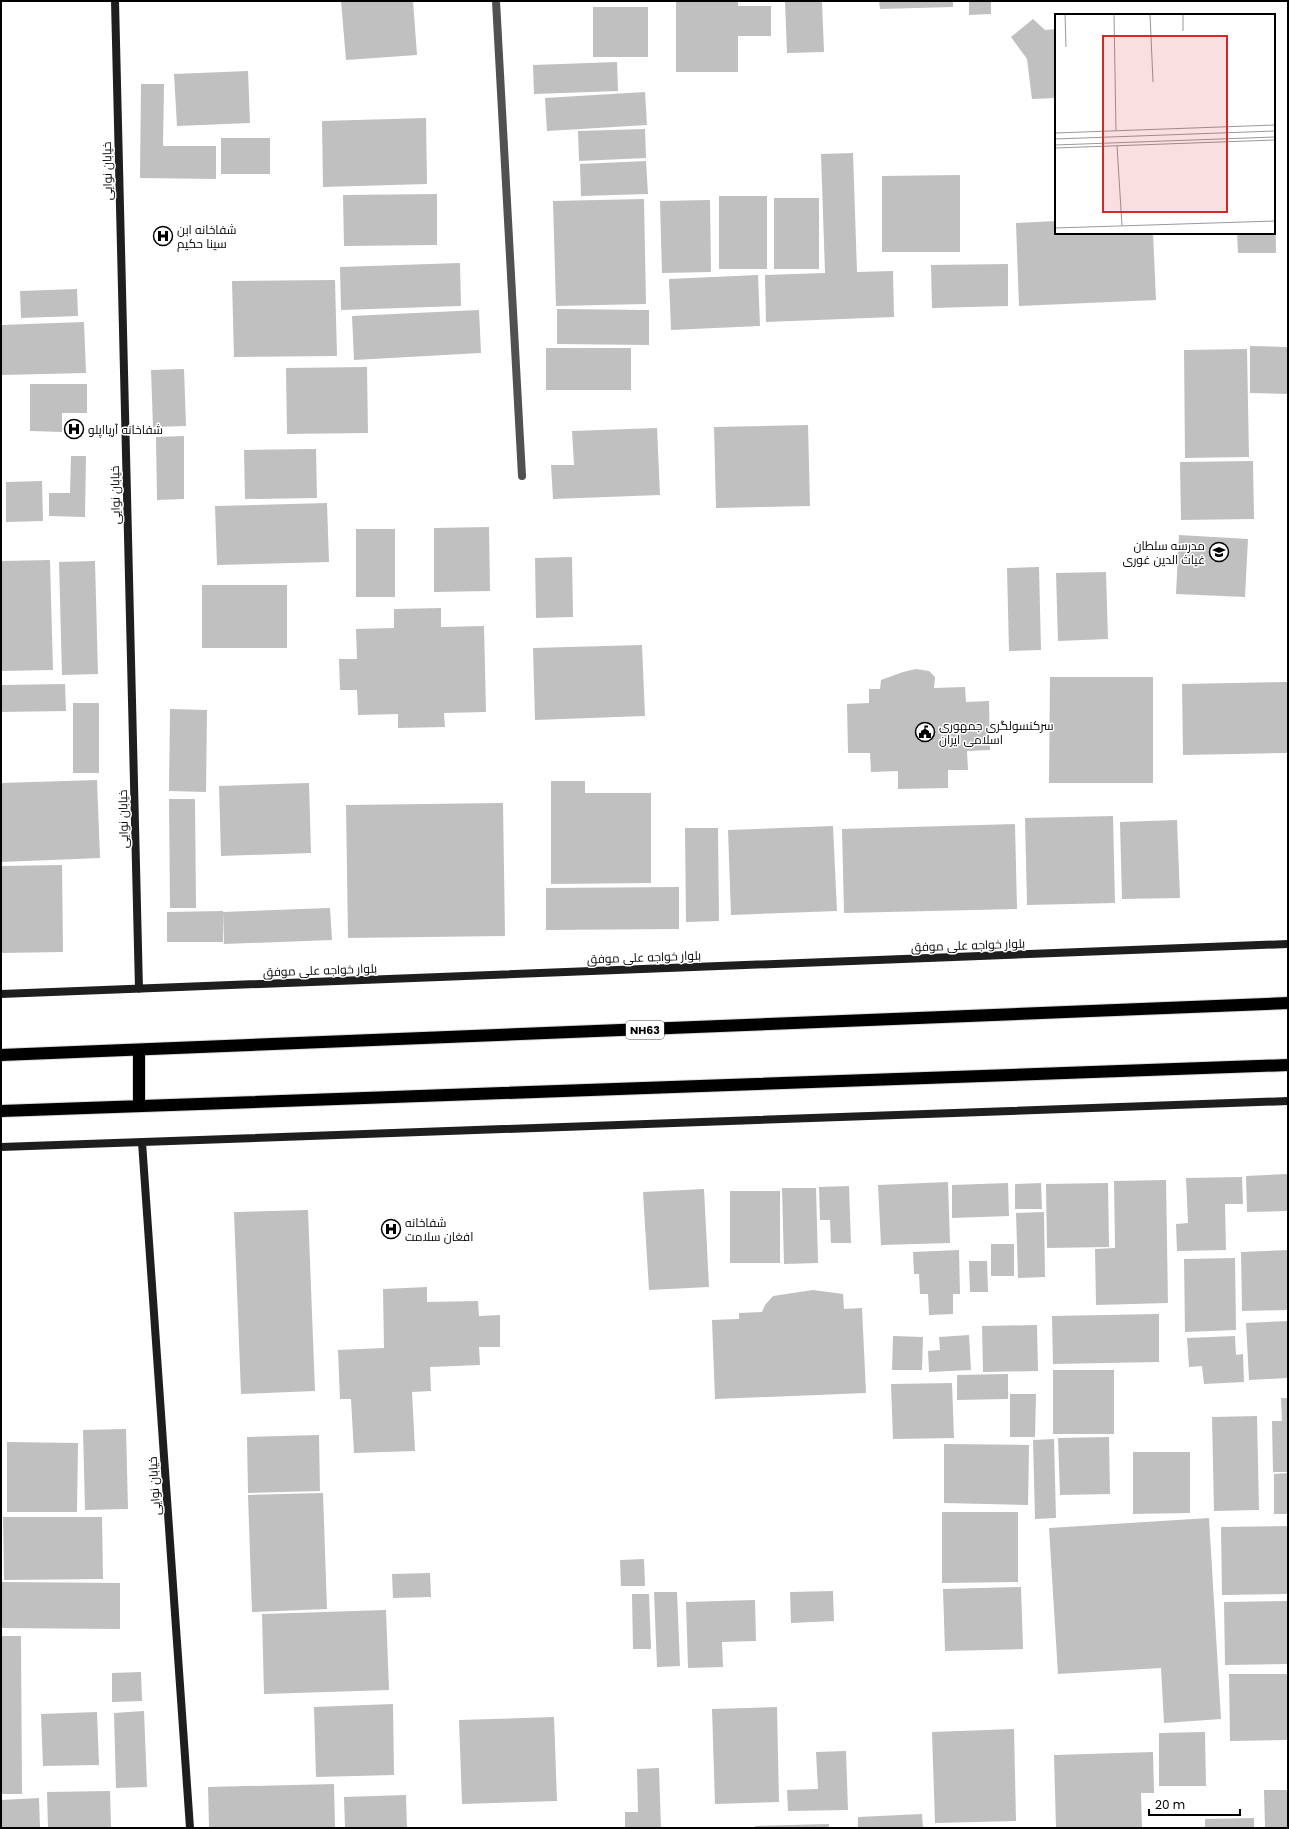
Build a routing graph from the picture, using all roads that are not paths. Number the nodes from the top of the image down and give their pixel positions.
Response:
1 (115, 1) edge
2 (496, 1) edge
3 (522, 476) dead end
4 (1288, 944) edge
5 (139, 988) junction
6 (1, 994) edge
7 (1288, 1003) edge
8 (139, 1050) junction
9 (1, 1055) edge
10 (1288, 1065) edge
11 (1288, 1101) edge
12 (139, 1106) junction
13 (1, 1111) edge
14 (142, 1142) junction
15 (1, 1147) edge
16 (190, 1828) edge

1 - 5 street, خیابان نوایی
2 - 3 street
4 - 5 street, بلوار خواجه علی موفق
5 - 6 street, بلوار خواجه علی موفق
7 - 8 highway, NH63
8 - 9 highway, NH63
8 - 12 highway
10 - 12 highway
11 - 14 street
12 - 13 highway
14 - 15 street
14 - 16 street, خیابان نوایی

